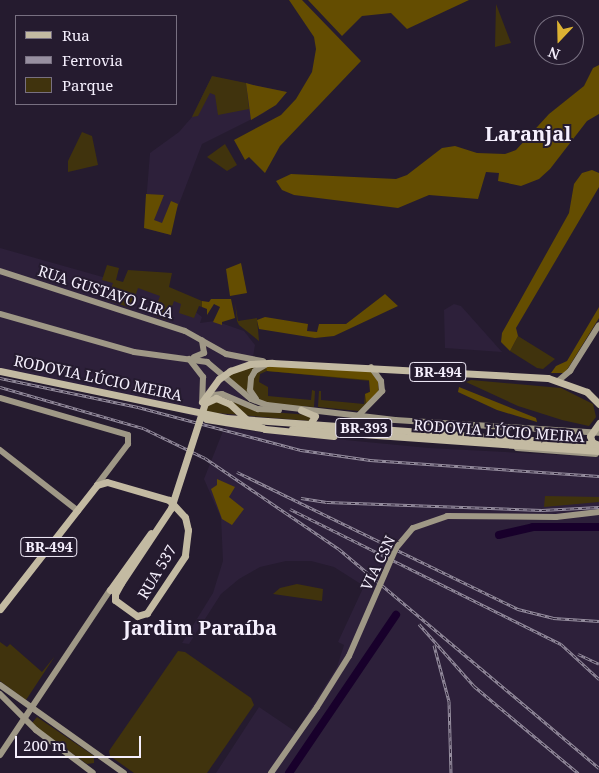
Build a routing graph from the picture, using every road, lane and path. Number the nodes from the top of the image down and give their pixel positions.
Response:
1 (0, 271) edge
2 (0, 314) edge
3 (599, 324) edge
4 (202, 340) junction
5 (188, 358) junction
6 (272, 362) junction
7 (371, 368) junction
8 (0, 371) edge
9 (558, 381) junction
10 (0, 398) edge
11 (204, 402) junction
12 (599, 403) edge
13 (263, 404) junction
14 (288, 409) junction
15 (301, 410) junction
16 (190, 412) junction
17 (358, 416) junction
18 (599, 423) edge
19 (310, 424) junction
20 (545, 430) junction
21 (595, 433) edge
22 (396, 438) junction
23 (539, 441) junction
24 (508, 447) junction
25 (599, 449) edge
26 (0, 450) edge
27 (98, 485) junction
28 (78, 511) junction
29 (599, 512) edge
30 (119, 582) junction
31 (113, 590) junction
32 (0, 609) edge
33 (0, 685) edge
34 (0, 694) edge
35 (29, 708) junction
36 (18, 710) junction
37 (26, 718) junction
38 (0, 755) edge
39 (94, 773) edge
40 (124, 773) edge
41 (271, 773) edge

1 - 4 street, RUA GUSTAVO LIRA
2 - 5 street
3 - 9 street
4 - 5 street
4 - 6 street, RUA GUSTAVO LIRA
5 - 11 street
5 - 13 street
6 - 7 main road, BR-494
6 - 11 main road, BR-494, bridge
6 - 13 street
7 - 9 main road, BR-494
7 - 17 street
8 - 16 main road, RODOVIA LÚCIO MEIRA / BR-393
9 - 12 main road, BR-494
10 - 27 street
11 - 14 street
11 - 22 main road, bridge
11 - 30 main road, bridge
11 - 30 main road, bridge
13 - 14 street
14 - 15 street
15 - 17 street
15 - 19 main road
16 - 19 main road, RODOVIA LÚCIO MEIRA / BR-393
16 - 22 main road, RODOVIA LÚCIO MEIRA / BR-393
17 - 20 street
18 - 21 main road
19 - 23 main road, RODOVIA LÚCIO MEIRA / BR-393
20 - 21 street
20 - 23 main road
21 - 25 main road
22 - 24 main road, RODOVIA LÚCIO MEIRA / BR-393
23 - 25 main road, RODOVIA LÚCIO MEIRA / BR-393
24 - 25 main road, RODOVIA LÚCIO MEIRA / BR-393
24 - 25 street
26 - 28 street
27 - 28 main road, BR-494
27 - 31 main road, RUA 537
28 - 32 main road, BR-494
29 - 41 street, VIA CSN, bridge
30 - 31 main road
31 - 35 street
33 - 35 street
34 - 36 street
35 - 36 street
35 - 37 street
35 - 40 street
36 - 37 street
37 - 38 street
37 - 39 street

